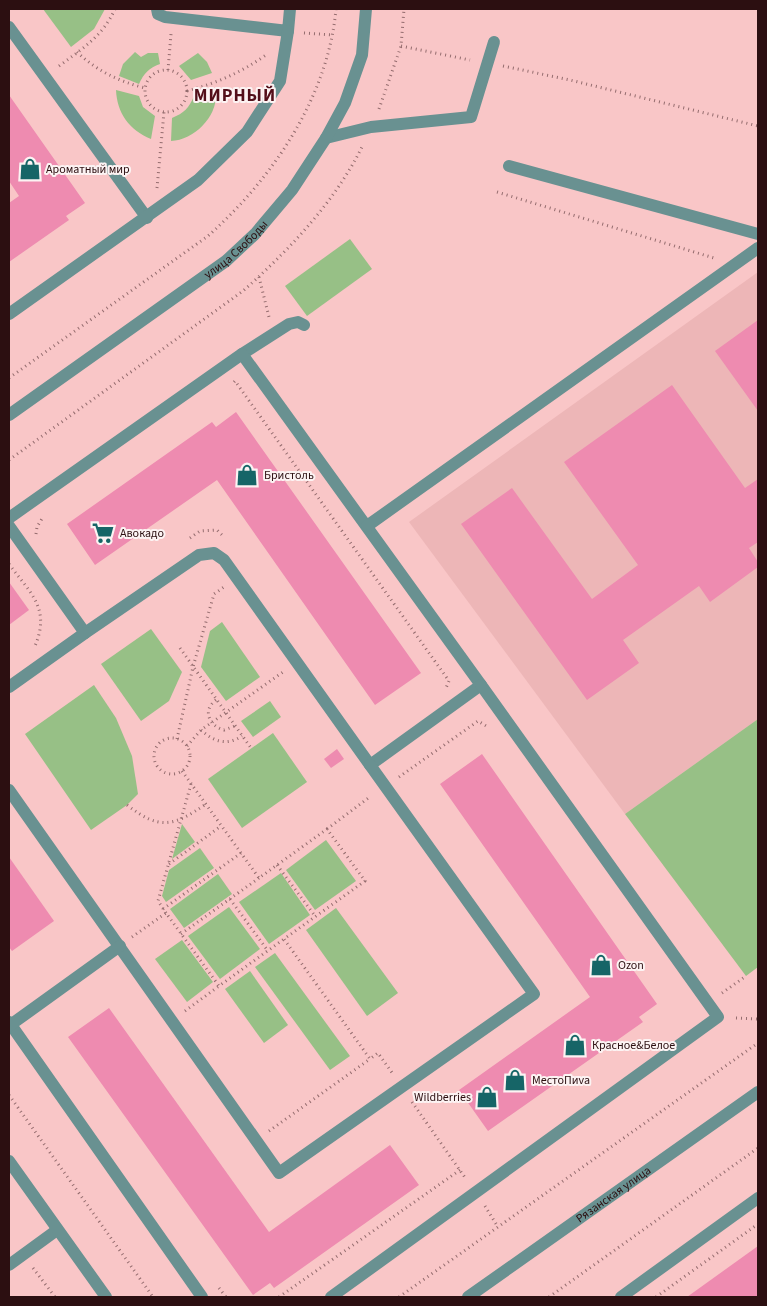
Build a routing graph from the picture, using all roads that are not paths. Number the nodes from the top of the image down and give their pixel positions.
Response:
1 (157, 9) edge
2 (290, 9) edge
3 (366, 9) edge
4 (9, 27) edge
5 (288, 31) junction
6 (494, 42) dead end
7 (326, 138) junction
8 (509, 166) dead end
9 (148, 218) junction
10 (758, 234) edge
11 (758, 248) edge
12 (9, 314) edge
13 (304, 325) dead end
14 (242, 354) junction
15 (9, 415) edge
16 (9, 518) edge
17 (9, 526) edge
18 (367, 526) junction
19 (85, 633) junction
20 (481, 685) junction
21 (9, 687) edge
22 (370, 766) junction
23 (9, 790) edge
24 (120, 946) junction
25 (9, 1024) edge
26 (758, 1092) edge
27 (9, 1161) edge
28 (758, 1198) edge
29 (57, 1230) junction
30 (9, 1265) edge
31 (106, 1297) edge
32 (202, 1297) edge
33 (331, 1297) edge
34 (468, 1297) edge
35 (621, 1297) edge

1 - 5 street
2 - 5 street
3 - 7 street, улица Свободы
4 - 9 street
5 - 9 street
6 - 7 street
7 - 15 street, улица Свободы
8 - 10 street
9 - 12 street
11 - 18 street
13 - 14 street
14 - 16 street
14 - 18 street
17 - 19 street
18 - 20 street
19 - 21 street
19 - 22 street
20 - 22 street
20 - 33 street
22 - 24 street
23 - 24 street
24 - 25 street
25 - 32 street
26 - 34 street, Рязанская улица
27 - 29 street
28 - 35 street
29 - 30 street
29 - 31 street

